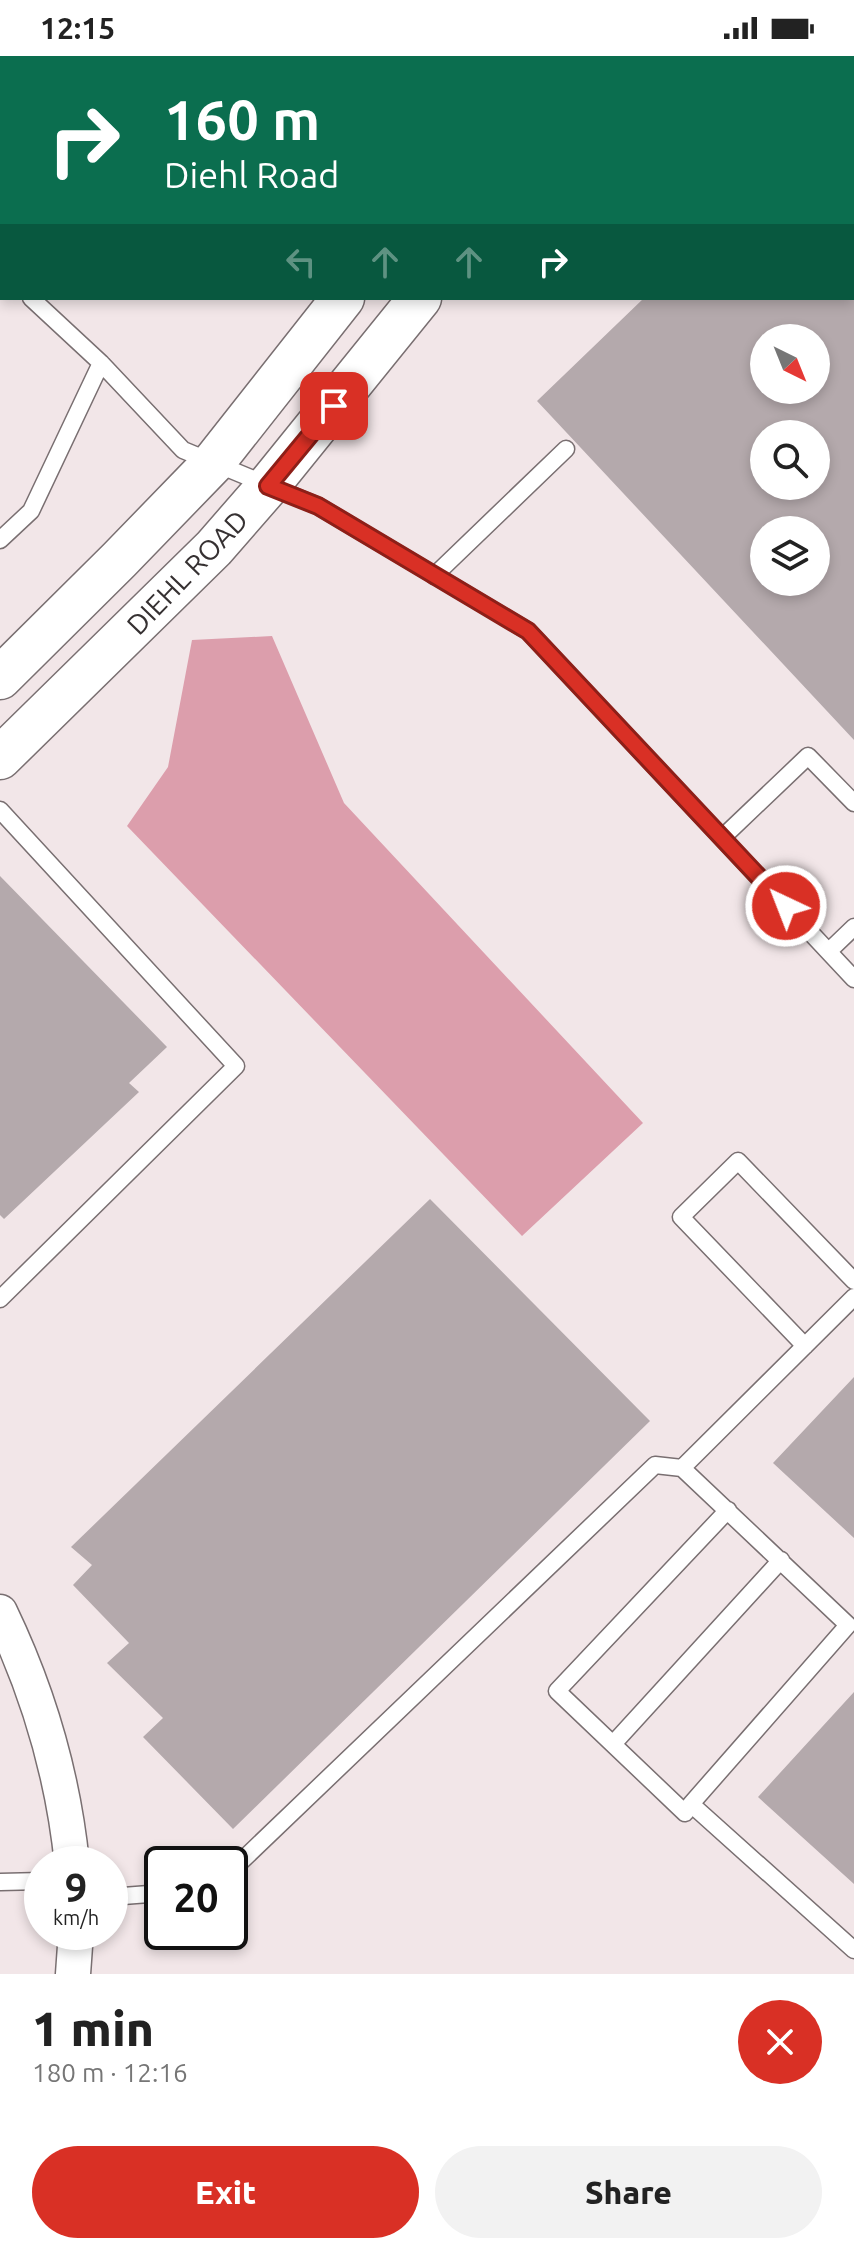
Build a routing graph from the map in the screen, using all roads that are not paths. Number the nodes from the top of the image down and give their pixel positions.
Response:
1 (33, 300) edge
2 (341, 300) edge
3 (418, 300) edge
4 (101, 363) junction
5 (566, 449) dead end
6 (213, 463) junction
7 (268, 486) junction
8 (0, 540) edge
9 (434, 576) junction
10 (0, 678) edge
11 (0, 758) edge
12 (854, 803) edge
13 (0, 810) edge
14 (722, 838) junction
15 (854, 927) edge
16 (829, 951) junction
17 (854, 979) edge
18 (854, 1281) edge
19 (854, 1297) edge
20 (0, 1299) edge
21 (805, 1346) junction
22 (682, 1468) junction
23 (728, 1510) junction
24 (781, 1560) junction
25 (0, 1612) edge
26 (613, 1744) junction
27 (691, 1804) junction
28 (70, 1846) edge
29 (248, 1855) edge
30 (24, 1881) edge
31 (0, 1882) edge
32 (75, 1950) edge
33 (854, 1950) edge
34 (73, 1974) edge

1 - 4 lane
2 - 6 street, DIEHL ROAD
3 - 7 street, DIEHL ROAD
4 - 6 lane
4 - 8 lane
5 - 9 lane
6 - 7 lane
6 - 10 street, DIEHL ROAD
7 - 9 lane
7 - 11 street, DIEHL ROAD
9 - 14 lane
12 - 14 lane
13 - 20 lane
14 - 16 lane
15 - 16 lane
16 - 17 lane
18 - 21 lane
19 - 21 lane
21 - 22 lane
22 - 23 lane
22 - 29 lane
23 - 24 lane
23 - 26 lane
24 - 26 lane
24 - 27 lane
25 - 28 street
26 - 27 lane
27 - 33 lane
30 - 31 lane
32 - 34 street

